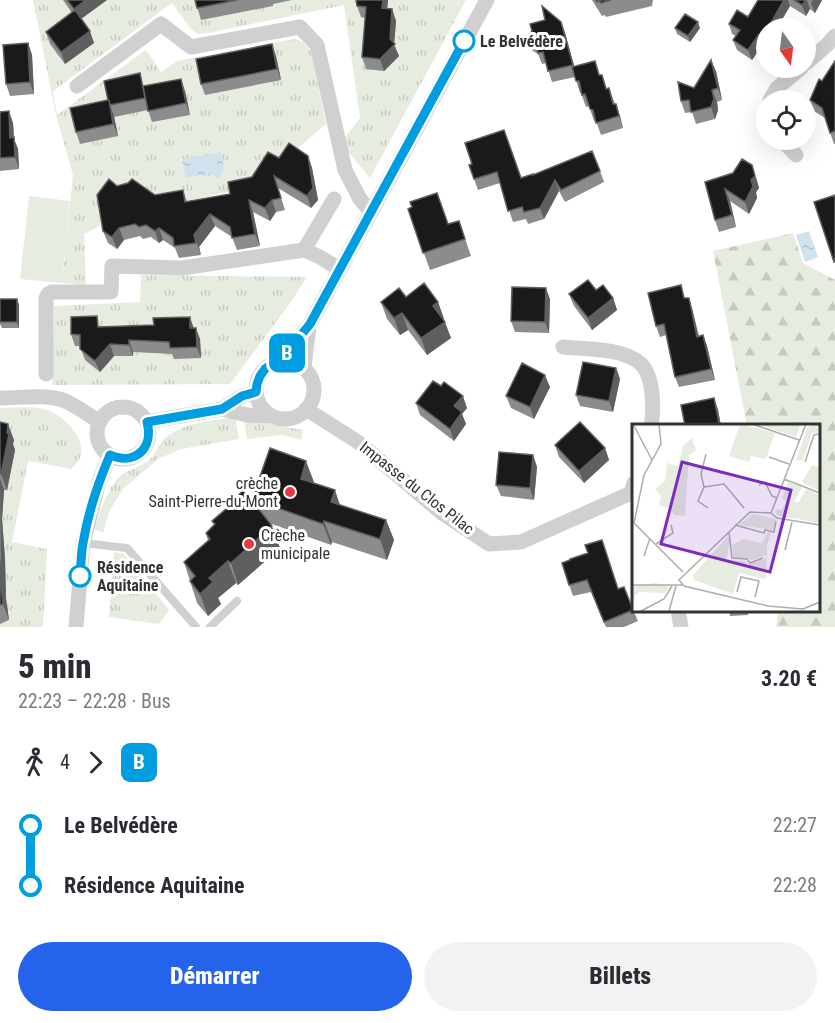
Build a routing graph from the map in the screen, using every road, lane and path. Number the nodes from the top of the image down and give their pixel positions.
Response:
1 (487, 0) edge
2 (835, 36) edge
3 (816, 54) edge
4 (789, 78) edge
5 (76, 87) dead end
6 (776, 90) edge
7 (791, 150) edge
8 (796, 155) dead end
9 (334, 199) dead end
10 (370, 211) junction
11 (304, 250) junction
12 (339, 269) junction
13 (310, 324) junction
14 (563, 347) dead end
15 (280, 361) junction
16 (304, 368) junction
17 (46, 374) dead end
18 (256, 392) junction
19 (0, 398) edge
20 (222, 409) junction
21 (306, 409) junction
22 (272, 416) junction
23 (100, 422) junction
24 (147, 422) junction
25 (651, 424) edge
26 (110, 455) junction
27 (632, 491) edge
28 (83, 543) junction
29 (237, 601) dead end
30 (678, 612) edge
31 (75, 627) edge
32 (195, 627) edge
33 (210, 627) edge
34 (681, 627) edge

1 - 10 street
2 - 3 street
4 - 6 street
5 - 10 street
7 - 8 street
9 - 11 street
10 - 12 street
11 - 12 street
11 - 17 street
12 - 13 street
13 - 15 street
13 - 16 street
14 - 25 street
15 - 16 street
15 - 18 street
16 - 21 street
18 - 20 street
18 - 22 street
19 - 23 street
20 - 22 street
20 - 24 street
21 - 22 street
21 - 27 street, Impasse du Clos Pilac
23 - 24 street
23 - 26 street
24 - 26 street
26 - 28 street
28 - 31 street
28 - 32 lane
29 - 33 lane
30 - 34 street

